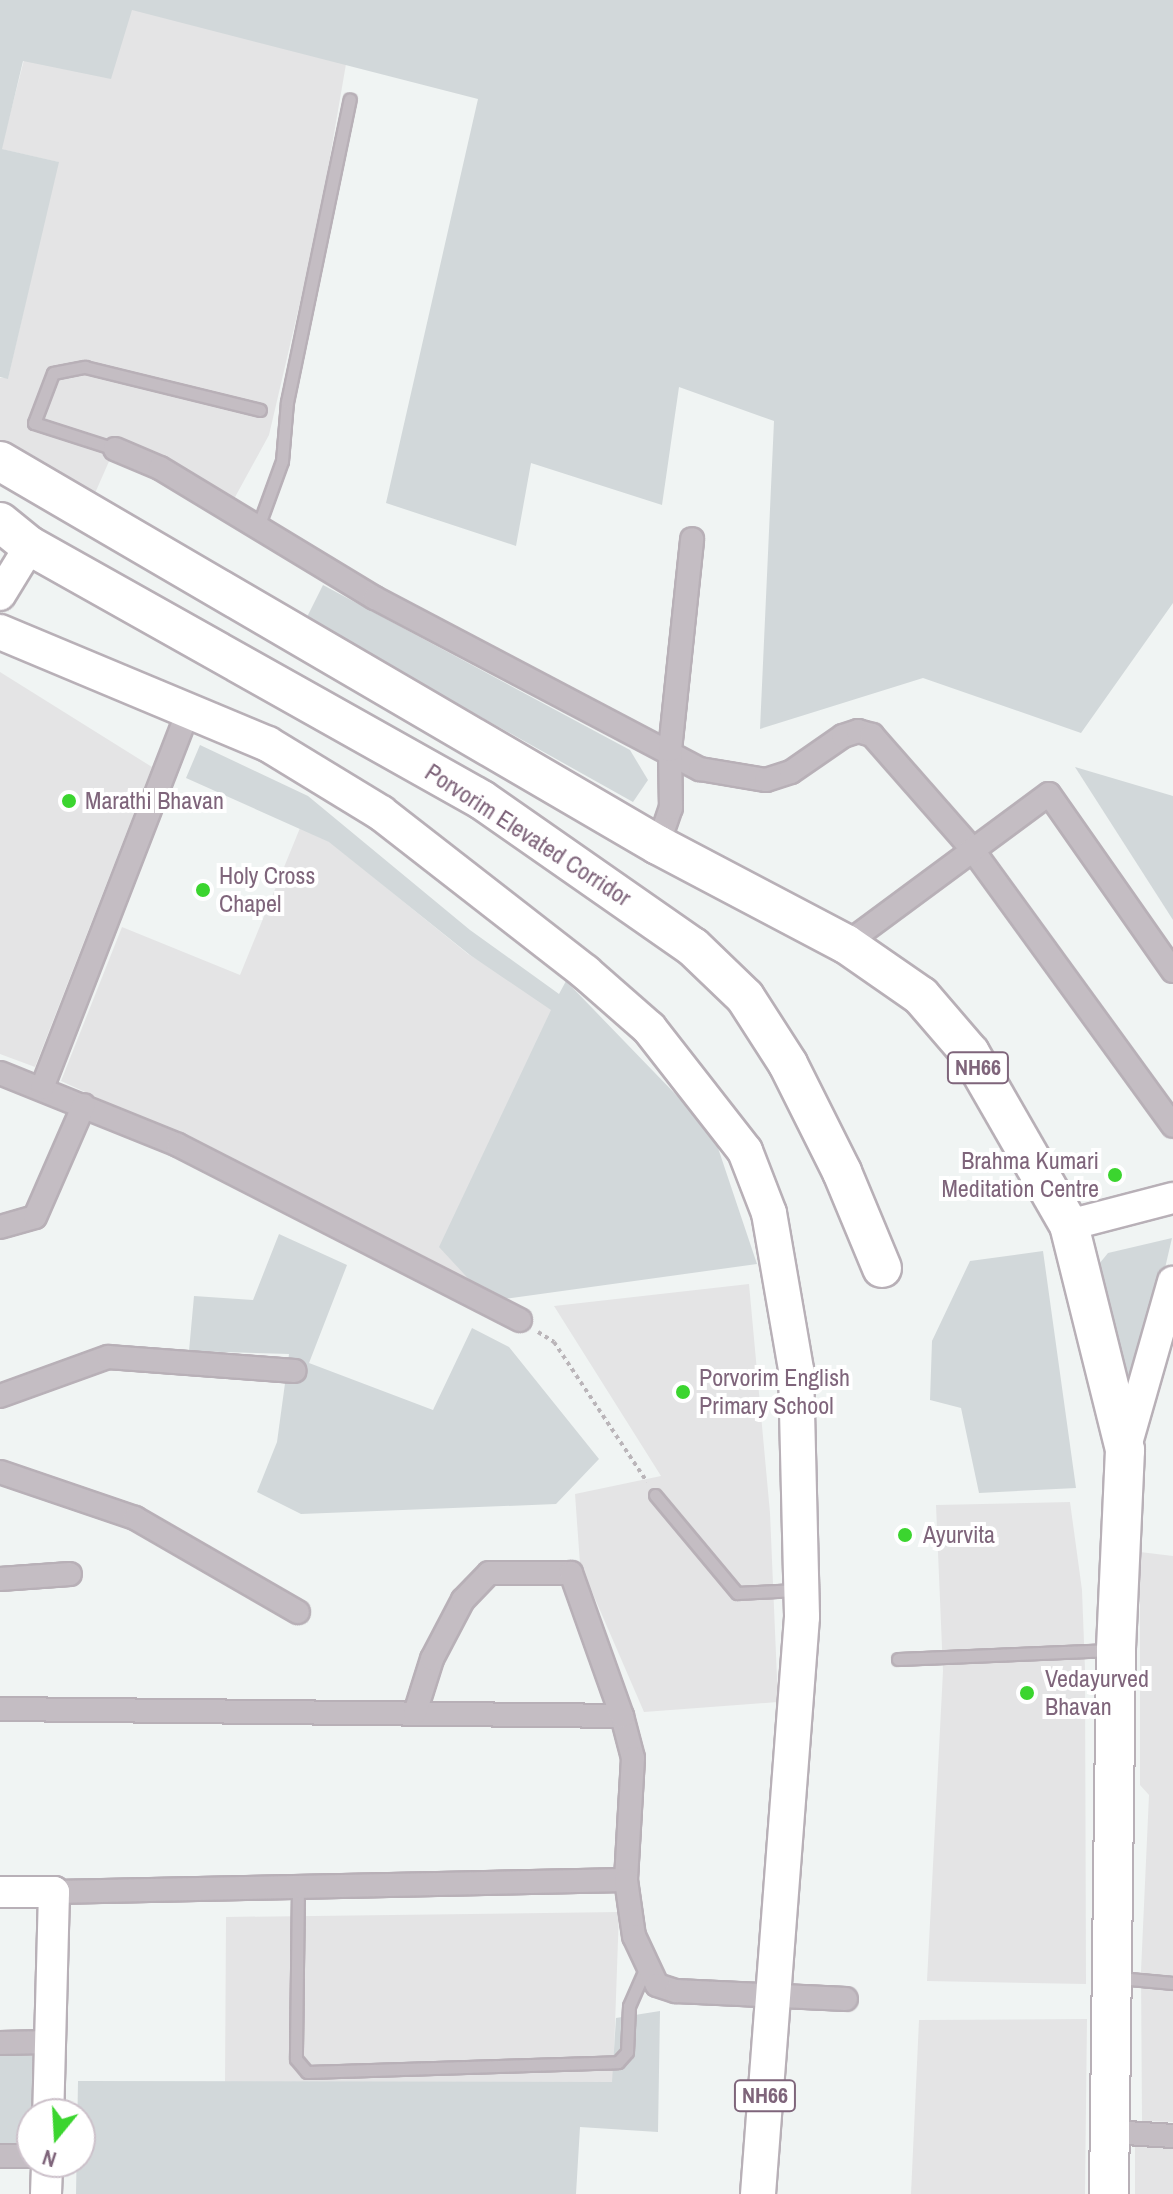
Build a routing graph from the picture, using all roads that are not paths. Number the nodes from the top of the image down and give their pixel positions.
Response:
1 (350, 99) dead end
2 (260, 410) dead end
3 (115, 449) joint
4 (0, 461) edge
5 (0, 522) edge
6 (258, 527) junction
7 (692, 539) dead end
8 (30, 546) junction
9 (0, 595) edge
10 (0, 632) edge
11 (188, 712) junction
12 (670, 750) junction
13 (658, 845) junction
14 (972, 849) junction
15 (846, 944) junction
16 (1173, 971) edge
17 (0, 1073) edge
18 (42, 1088) junction
19 (84, 1105) junction
20 (1173, 1126) edge
21 (1173, 1198) edge
22 (1069, 1225) junction
23 (0, 1227) edge
24 (882, 1268) dead end
25 (1173, 1282) edge
26 (520, 1320) road end
27 (294, 1371) dead end
28 (0, 1396) edge
29 (1125, 1450) junction
30 (0, 1472) edge
31 (655, 1495) road end
32 (70, 1574) dead end
33 (0, 1579) edge
34 (801, 1590) junction
35 (298, 1612) dead end
36 (1116, 1650) junction
37 (898, 1659) dead end
38 (0, 1709) edge
39 (415, 1713) junction
40 (622, 1716) junction
41 (626, 1880) junction
42 (298, 1887) junction
43 (0, 1892) edge
44 (54, 1892) junction
45 (647, 1964) junction
46 (1114, 1977) junction
47 (1173, 1983) edge
48 (773, 1998) junction
49 (846, 1999) dead end
50 (50, 2042) junction
51 (0, 2043) edge
52 (48, 2098) edge
53 (1111, 2132) junction
54 (1173, 2136) edge
55 (758, 2194) edge
56 (1109, 2194) edge

1 - 6 lane
2 - 3 lane
3 - 6 street
4 - 13 highway, NH66
5 - 8 highway, Porvorim Elevated Corridor
6 - 12 street
7 - 12 street
8 - 9 street
8 - 24 highway, Porvorim Elevated Corridor
10 - 11 main road, NH66
11 - 18 street
11 - 34 main road, NH66
12 - 13 street
12 - 14 street
13 - 15 highway, NH66
14 - 15 street
14 - 16 street
14 - 20 street
15 - 22 highway, NH66
17 - 18 street
18 - 19 street
19 - 23 street
19 - 26 street
21 - 22 street
22 - 29 highway, NH66
25 - 29 street
27 - 28 street
29 - 36 highway, NH66
30 - 35 street
31 - 34 lane
32 - 33 street
34 - 48 main road, NH66
36 - 37 lane
36 - 46 highway, NH66
38 - 39 street
39 - 40 street
39 - 40 street
40 - 41 street
41 - 42 street
41 - 45 street
42 - 44 street
42 - 45 lane
43 - 44 street
44 - 50 street
45 - 48 street
46 - 47 lane
46 - 53 highway, NH66
48 - 49 street
48 - 55 main road, NH66
50 - 51 street
50 - 52 street
53 - 54 street
53 - 56 highway, NH66

